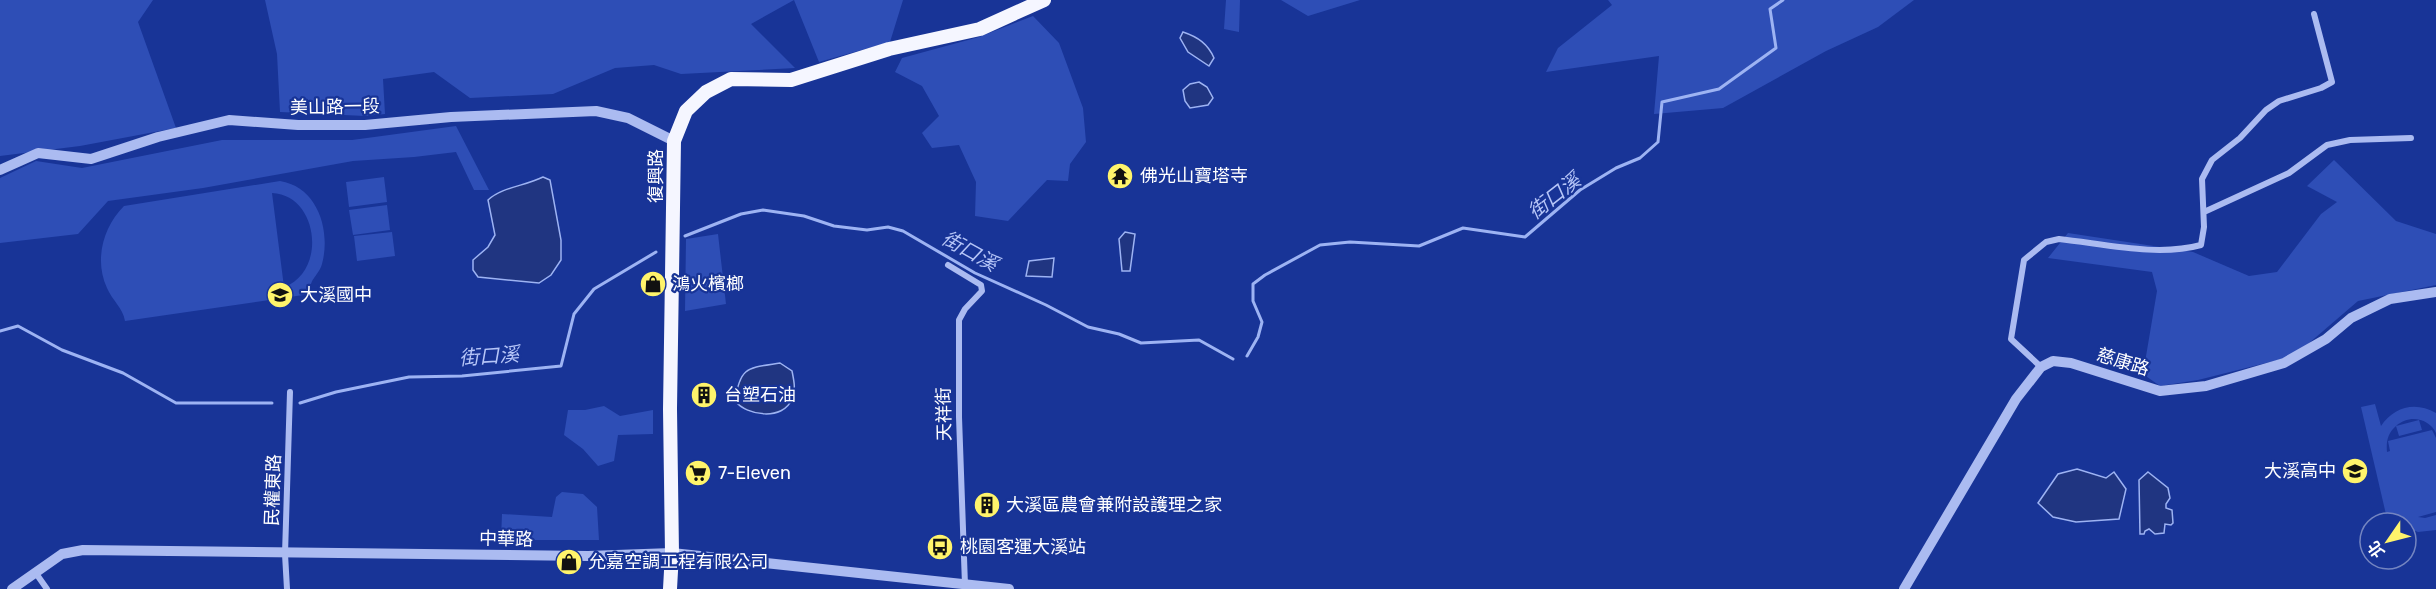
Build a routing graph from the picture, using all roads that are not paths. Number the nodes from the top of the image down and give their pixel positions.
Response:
1 (1044, 0) edge
2 (2314, 14) dead end
3 (2411, 138) dead end
4 (674, 141) junction
5 (0, 170) edge
6 (2204, 212) junction
7 (948, 265) dead end
8 (2436, 292) edge
9 (2041, 367) junction
10 (290, 392) dead end
11 (672, 553) junction
12 (285, 554) junction
13 (35, 572) junction
14 (965, 586) edge
15 (12, 589) edge
16 (46, 589) edge
17 (287, 589) edge
18 (670, 589) edge
19 (1009, 589) edge
20 (1904, 589) edge

1 - 4 main road, 復興路
2 - 6 street
3 - 6 street
4 - 5 street, 美山路一段
4 - 11 main road, 復興路
6 - 9 street
7 - 14 street, 天祥街
8 - 9 street, 慈康路
9 - 20 street
10 - 12 street, 民權東路
11 - 12 street, 中華路
11 - 14 street, 中華路
11 - 18 main road, 復興路
12 - 13 street, 中華路
12 - 17 street, 民權東路
13 - 15 street, 中華路
13 - 16 street
14 - 19 street, 中華路

